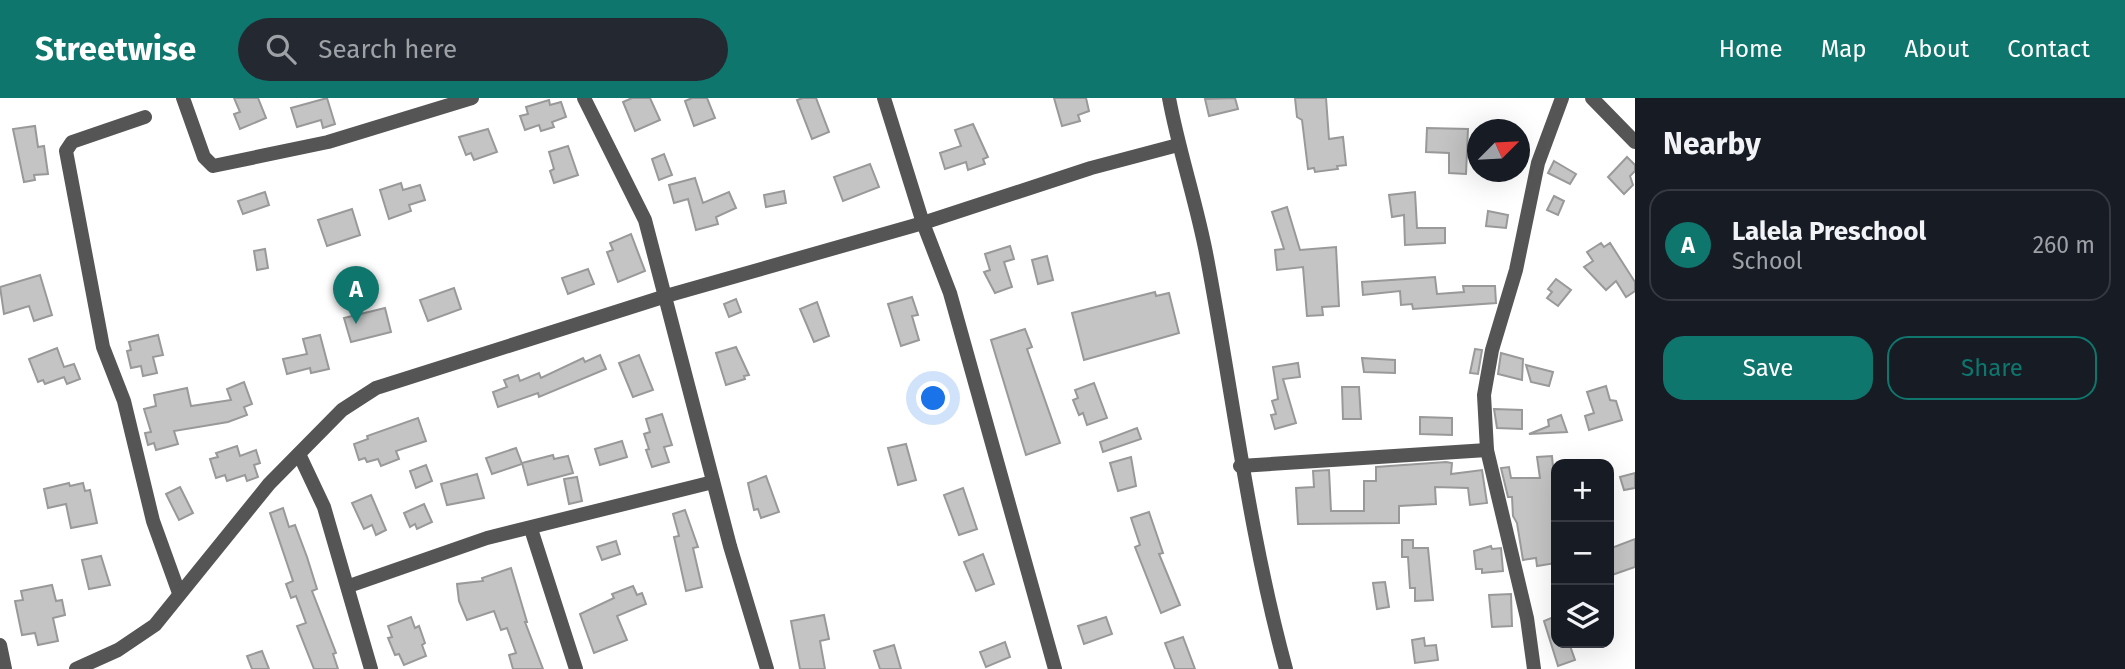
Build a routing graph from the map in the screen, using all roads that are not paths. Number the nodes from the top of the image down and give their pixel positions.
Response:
1 (183, 98) edge
2 (472, 98) edge
3 (584, 98) edge
4 (884, 98) edge
5 (1169, 98) edge
6 (1562, 98) edge
7 (1592, 98) edge
8 (145, 117) dead end
9 (1635, 142) edge
10 (1178, 145) junction
11 (923, 223) junction
12 (666, 296) junction
13 (1487, 450) junction
14 (299, 454) junction
15 (1240, 466) junction
16 (713, 482) junction
17 (531, 529) junction
18 (349, 586) junction
19 (179, 593) junction
20 (0, 645) edge
21 (5, 669) edge
22 (76, 669) edge
23 (371, 669) edge
24 (576, 669) edge
25 (768, 669) edge
26 (1055, 669) edge
27 (1286, 669) edge
28 (1534, 669) edge

1 - 2 street
3 - 12 street
4 - 11 street
5 - 10 street
6 - 13 street
7 - 9 street
8 - 19 street
10 - 11 street
10 - 15 street
11 - 12 street
11 - 26 street
12 - 14 street
12 - 16 street
13 - 15 street
13 - 28 street
14 - 18 street
14 - 19 street
15 - 27 street
16 - 17 street
16 - 25 street
17 - 18 street
17 - 24 street
18 - 23 street
19 - 22 street
20 - 21 street

